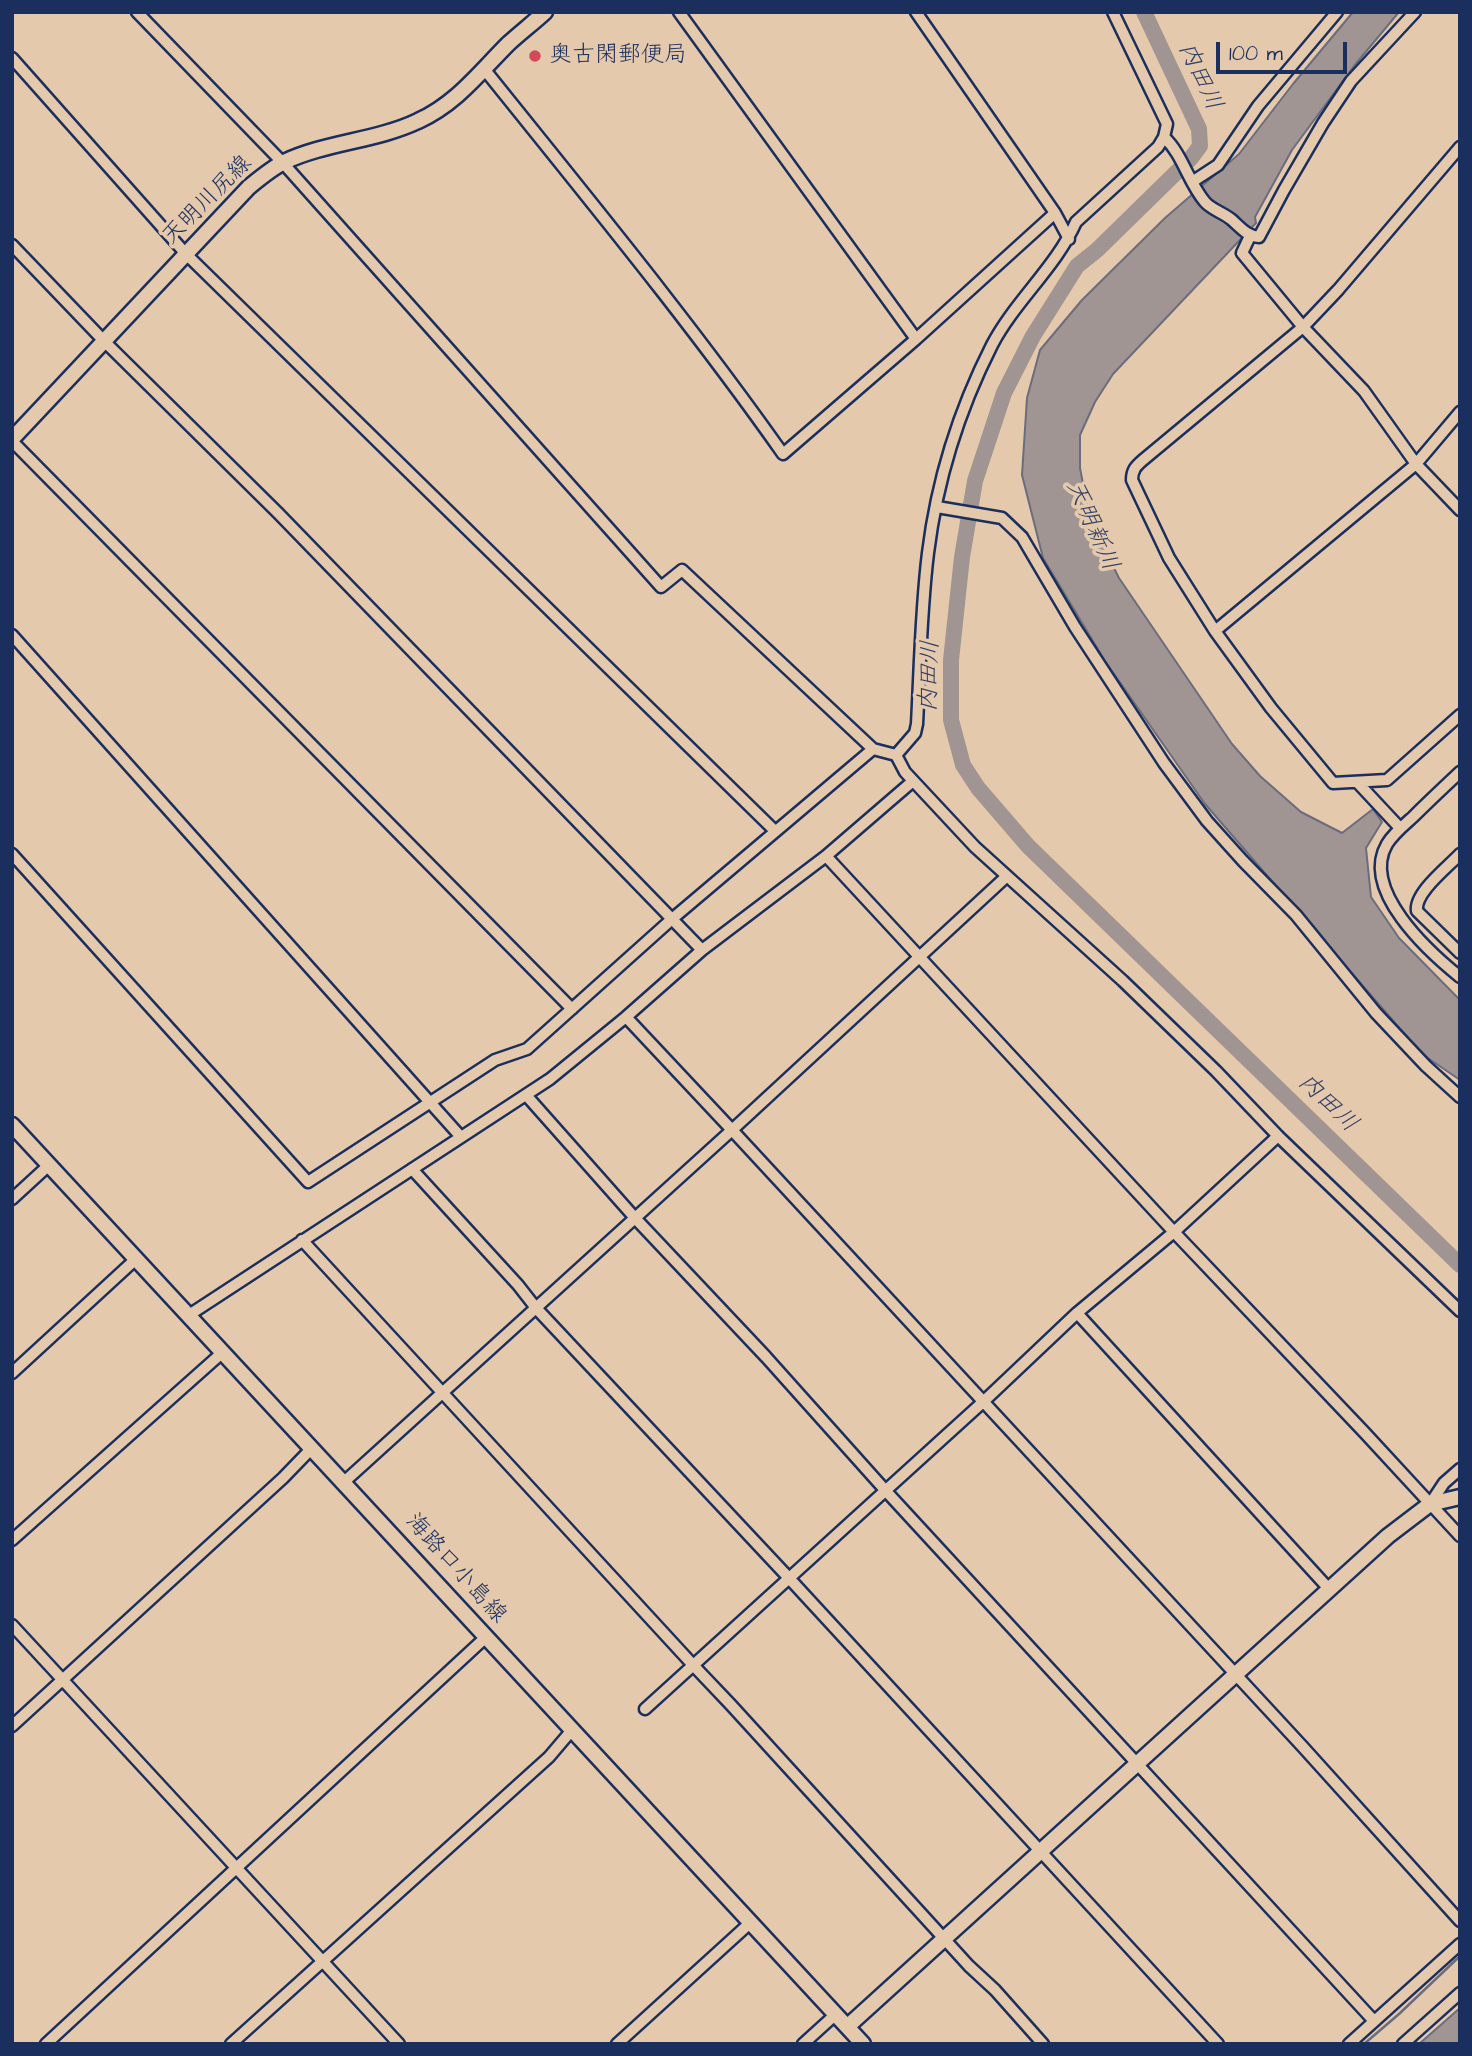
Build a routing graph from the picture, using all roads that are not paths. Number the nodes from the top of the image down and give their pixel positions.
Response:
1 (137, 12) edge
2 (545, 12) edge
3 (679, 12) edge
4 (916, 12) edge
5 (1114, 12) edge
6 (1337, 12) edge
7 (1415, 12) edge
8 (12, 58) edge
9 (485, 69) junction
10 (1167, 140) junction
11 (1460, 147) edge
12 (284, 163) junction
13 (1194, 186) junction
14 (1055, 213) junction
15 (1250, 236) junction
16 (1069, 239) junction
17 (12, 245) edge
18 (186, 254) junction
19 (1303, 327) junction
20 (916, 339) junction
21 (104, 341) junction
22 (1460, 412) edge
23 (12, 440) edge
24 (1416, 464) junction
25 (937, 507) junction
26 (1460, 510) edge
27 (1215, 631) junction
28 (12, 635) edge
29 (1460, 715) edge
30 (873, 749) junction
31 (896, 755) junction
32 (1460, 772) edge
33 (914, 781) junction
34 (1358, 783) junction
35 (1400, 828) junction
36 (775, 831) junction
37 (12, 854) edge
38 (1460, 854) edge
39 (826, 856) junction
40 (1007, 876) junction
41 (672, 919) junction
42 (702, 950) junction
43 (1460, 953) edge
44 (919, 957) junction
45 (1460, 977) edge
46 (572, 1009) junction
47 (625, 1017) junction
48 (526, 1095) junction
49 (1460, 1097) edge
50 (430, 1101) junction
51 (12, 1125) edge
52 (733, 1130) junction
53 (1278, 1136) junction
54 (461, 1137) junction
55 (49, 1165) junction
56 (412, 1169) junction
57 (12, 1199) edge
58 (635, 1218) junction
59 (1174, 1232) junction
60 (302, 1240) junction
61 (137, 1258) junction
62 (536, 1308) junction
63 (1460, 1311) edge
64 (1077, 1314) junction
65 (189, 1315) junction
66 (223, 1352) junction
67 (12, 1373) edge
68 (443, 1393) junction
69 (983, 1402) junction
70 (312, 1448) junction
71 (1460, 1469) edge
72 (344, 1482) junction
73 (885, 1490) junction
74 (1460, 1497) edge
75 (1430, 1504) junction
76 (1460, 1536) edge
77 (12, 1540) edge
78 (788, 1577) junction
79 (1330, 1590) junction
80 (12, 1625) edge
81 (486, 1637) junction
82 (693, 1665) junction
83 (1235, 1676) junction
84 (63, 1680) junction
85 (645, 1709) dead end
86 (12, 1726) edge
87 (572, 1730) junction
88 (1137, 1764) junction
89 (1041, 1851) junction
90 (237, 1869) junction
91 (1460, 1921) edge
92 (750, 1923) junction
93 (944, 1939) junction
94 (1460, 1944) edge
95 (321, 1961) junction
96 (1460, 1993) edge
97 (836, 2014) junction
98 (1374, 2021) junction
99 (848, 2026) junction
100 (46, 2044) edge
101 (231, 2044) edge
102 (399, 2044) edge
103 (617, 2044) edge
104 (803, 2044) edge
105 (863, 2044) edge
106 (1043, 2044) edge
107 (1218, 2044) edge
108 (1349, 2044) edge
109 (1403, 2044) edge

1 - 12 street
2 - 9 main road, 天明川尻線
3 - 20 street
4 - 14 street
5 - 10 street
6 - 13 street
7 - 15 street
8 - 18 street
9 - 12 main road, 天明川尻線
9 - 20 street
10 - 13 street
10 - 16 street
11 - 19 street
12 - 18 main road, 天明川尻線
12 - 30 street
13 - 15 street
14 - 16 street
14 - 20 street
15 - 19 street
16 - 25 street
17 - 21 street
18 - 21 main road, 天明川尻線
18 - 36 street
19 - 24 street
19 - 27 street
21 - 23 main road, 天明川尻線
21 - 41 street
22 - 24 street
23 - 46 street
24 - 26 street
24 - 27 street
25 - 31 street
25 - 49 street
27 - 34 street
28 - 50 street
29 - 34 street
30 - 31 street
30 - 36 street
31 - 33 street
32 - 35 street
33 - 39 street
33 - 40 street
34 - 35 street
35 - 45 street
36 - 41 street
37 - 50 street
38 - 43 street
39 - 42 street
39 - 44 street
40 - 44 street
40 - 53 street
41 - 42 street
41 - 46 street
42 - 47 street
44 - 52 street
44 - 59 street
46 - 50 street
47 - 48 street
47 - 52 street
48 - 54 street
48 - 58 street
50 - 54 street
51 - 55 main road, 海路口小島線
52 - 58 street
52 - 69 street
53 - 59 street
53 - 63 street
54 - 56 street
55 - 57 street
55 - 61 main road, 海路口小島線
56 - 60 street
56 - 62 street
58 - 62 street
58 - 73 street
59 - 64 street
59 - 75 street
60 - 65 street
60 - 68 street
61 - 65 main road, 海路口小島線
61 - 67 street
62 - 68 street
62 - 78 street
64 - 69 street
64 - 79 street
65 - 66 main road, 海路口小島線
66 - 70 main road, 海路口小島線
66 - 77 street
68 - 72 street
68 - 82 street
69 - 73 street
69 - 83 street
70 - 72 main road, 海路口小島線
70 - 84 street
71 - 75 street
72 - 81 main road, 海路口小島線
73 - 78 street
73 - 88 street
74 - 75 main road
75 - 76 street
75 - 79 main road
78 - 82 street
78 - 89 street
79 - 83 main road
80 - 84 street
81 - 87 main road, 海路口小島線
81 - 90 street
82 - 85 street
82 - 93 street
83 - 88 main road
83 - 91 street
84 - 86 street
84 - 90 street
87 - 92 main road, 海路口小島線
87 - 95 street
88 - 89 main road
88 - 98 street
89 - 93 main road
89 - 107 street
90 - 95 street
90 - 100 street
92 - 97 main road, 海路口小島線
92 - 103 street
93 - 99 main road
93 - 106 street
94 - 98 street
95 - 101 street
95 - 102 street
96 - 109 street
97 - 99 main road, 海路口小島線
97 - 104 street
98 - 108 street
99 - 105 main road, 海路口小島線

